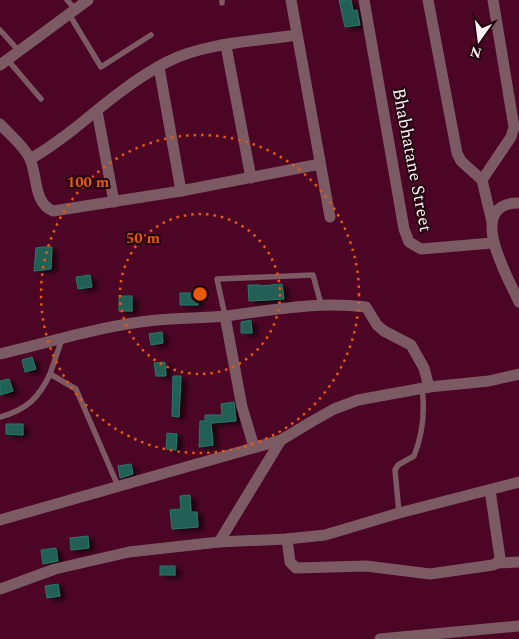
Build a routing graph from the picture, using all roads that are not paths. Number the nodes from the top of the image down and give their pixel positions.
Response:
1 (67, 0) edge
2 (88, 0) edge
3 (291, 0) edge
4 (364, 0) edge
5 (428, 0) edge
6 (493, 0) edge
7 (72, 11) junction
8 (0, 30) edge
9 (151, 35) dead end
10 (297, 35) junction
11 (226, 46) junction
12 (18, 50) junction
13 (3, 62) edge
14 (159, 67) junction
15 (41, 99) dead end
16 (97, 111) junction
17 (0, 124) edge
18 (30, 158) junction
19 (320, 164) junction
20 (251, 178) junction
21 (482, 180) junction
22 (181, 191) junction
23 (114, 202) junction
24 (519, 203) edge
25 (330, 217) dead end
26 (492, 222) junction
27 (492, 243) junction
28 (519, 302) edge
29 (321, 304) junction
30 (225, 316) junction
31 (62, 339) junction
32 (0, 354) edge
33 (50, 374) junction
34 (519, 374) edge
35 (425, 388) junction
36 (0, 417) edge
37 (281, 440) junction
38 (254, 447) junction
39 (519, 482) edge
40 (118, 488) junction
41 (490, 490) junction
42 (399, 513) junction
43 (0, 520) edge
44 (287, 539) junction
45 (219, 542) junction
46 (519, 562) edge
47 (498, 563) junction
48 (0, 589) edge
49 (519, 626) edge
50 (453, 635) edge
51 (401, 638) edge
52 (380, 639) edge

1 - 7 lane
2 - 7 street
3 - 10 street
4 - 27 street, Bhabhatane Street
5 - 21 street
6 - 21 street
7 - 9 lane
7 - 12 street
8 - 12 lane
10 - 11 street
10 - 19 street
11 - 14 street
11 - 20 street
12 - 13 street
13 - 15 lane
14 - 16 street
14 - 22 street
16 - 18 street
16 - 23 street
17 - 18 street
18 - 23 street
19 - 20 street
19 - 25 street
20 - 22 street
21 - 26 street
22 - 23 street
24 - 26 street
26 - 27 street
27 - 28 street
29 - 30 street
29 - 30 lane
29 - 35 street
30 - 31 street
30 - 38 street
31 - 32 street
31 - 33 lane
33 - 36 lane
33 - 40 lane
34 - 35 street
35 - 37 street
35 - 42 lane
37 - 38 street
37 - 45 street
38 - 40 street
39 - 41 street
40 - 43 street
41 - 42 street
41 - 47 street
42 - 44 street
44 - 45 street
44 - 47 street
45 - 48 street
46 - 47 street
49 - 50 street
50 - 51 street
51 - 52 street

